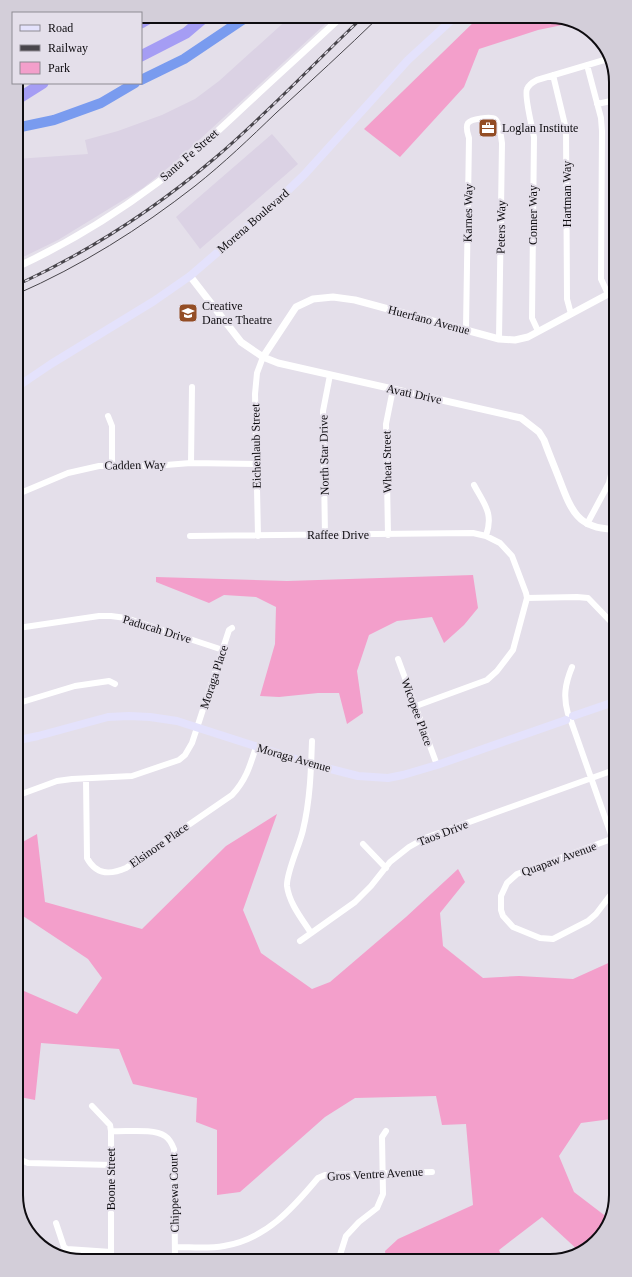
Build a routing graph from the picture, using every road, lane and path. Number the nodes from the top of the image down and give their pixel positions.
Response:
1 (198, 23) edge
2 (334, 23) edge
3 (448, 23) edge
4 (142, 55) edge
5 (605, 60) edge
6 (587, 66) junction
7 (553, 75) junction
8 (41, 84) edge
9 (23, 95) edge
10 (609, 101) edge
11 (597, 104) junction
12 (492, 118) joint
13 (23, 264) edge
14 (190, 276) junction
15 (609, 291) edge
16 (609, 294) edge
17 (571, 314) junction
18 (466, 329) junction
19 (538, 331) junction
20 (499, 339) junction
21 (263, 356) junction
22 (330, 375) junction
23 (23, 383) edge
24 (192, 387) dead end
25 (393, 389) junction
26 (108, 416) dead end
27 (191, 463) junction
28 (256, 464) junction
29 (112, 465) junction
30 (609, 483) edge
31 (474, 485) dead end
32 (23, 492) edge
33 (587, 524) junction
34 (609, 529) edge
35 (325, 535) junction
36 (388, 535) junction
37 (190, 536) dead end
38 (258, 536) junction
39 (486, 536) junction
40 (527, 598) junction
41 (609, 620) edge
42 (23, 627) edge
43 (232, 628) dead end
44 (223, 650) junction
45 (398, 659) dead end
46 (572, 667) dead end
47 (115, 684) dead end
48 (23, 702) edge
49 (609, 704) edge
50 (416, 706) junction
51 (570, 718) junction
52 (197, 728) junction
53 (23, 739) edge
54 (312, 741) dead end
55 (256, 747) junction
56 (311, 764) junction
57 (437, 765) junction
58 (609, 772) edge
59 (592, 778) junction
60 (86, 779) junction
61 (23, 794) edge
62 (609, 826) edge
63 (609, 842) edge
64 (363, 844) dead end
65 (386, 868) junction
66 (609, 897) edge
67 (311, 933) junction
68 (300, 941) dead end
69 (92, 1106) dead end
70 (111, 1131) junction
71 (386, 1131) dead end
72 (23, 1161) edge
73 (112, 1165) junction
74 (432, 1172) dead end
75 (383, 1174) junction
76 (56, 1224) dead end
77 (175, 1248) junction
78 (111, 1252) joint
79 (175, 1254) edge
80 (340, 1254) edge

1 - 4 highway
2 - 13 street, Santa Fe Street
3 - 14 main road, Morena Boulevard
5 - 6 street
6 - 7 street
6 - 11 street
7 - 17 street, Hartman Way
7 - 19 street, Conner Way
8 - 9 highway
10 - 11 street
11 - 15 street
12 - 18 street, Karnes Way
12 - 20 street, Peters Way
14 - 21 street, Avati Drive
14 - 23 main road, Morena Boulevard
16 - 17 street, Huerfano Avenue
17 - 19 street, Huerfano Avenue
18 - 20 street, Huerfano Avenue
18 - 21 street, Huerfano Avenue
19 - 20 street, Huerfano Avenue
21 - 22 street, Avati Drive
21 - 28 street, Eichenlaub Street
22 - 25 street, Avati Drive
22 - 35 street, North Star Drive
24 - 27 street
25 - 33 street, Avati Drive
25 - 36 street, Wheat Street
26 - 29 street
27 - 28 street, Cadden Way
27 - 29 street, Cadden Way
28 - 38 street, Eichenlaub Street
29 - 32 street, Cadden Way
30 - 33 street
31 - 39 street
33 - 34 street, Avati Drive
35 - 36 street, Raffee Drive
35 - 38 street, Raffee Drive
36 - 39 street, Raffee Drive
37 - 38 street, Raffee Drive
39 - 40 street
40 - 41 street
40 - 50 street
42 - 44 street, Paducah Drive
43 - 44 street, Moraga Place
44 - 52 street, Moraga Place
45 - 50 street, Wicopee Place
46 - 51 street
47 - 48 street
49 - 51 main road, Moraga Avenue
50 - 57 street, Wicopee Place
51 - 57 main road, Moraga Avenue
51 - 59 street
52 - 53 main road, Moraga Avenue
52 - 55 main road, Moraga Avenue
52 - 60 street, Moraga Place
54 - 56 street
55 - 56 main road, Moraga Avenue
55 - 60 street, Elsinore Place
56 - 57 main road, Moraga Avenue
56 - 67 street
58 - 59 street, Taos Drive
59 - 62 street
59 - 65 street, Taos Drive
60 - 61 street, Moraga Place
63 - 66 street, Quapaw Avenue
64 - 65 street
65 - 67 street, Taos Drive
67 - 68 street, Taos Drive
69 - 70 street, Boone Street
70 - 73 street, Boone Street
70 - 77 street, Chippewa Court
71 - 75 street
72 - 73 street
73 - 78 street, Boone Street
74 - 75 street, Gros Ventre Avenue
75 - 77 street, Gros Ventre Avenue
75 - 80 street
76 - 78 street
77 - 79 street, Chippewa Court

